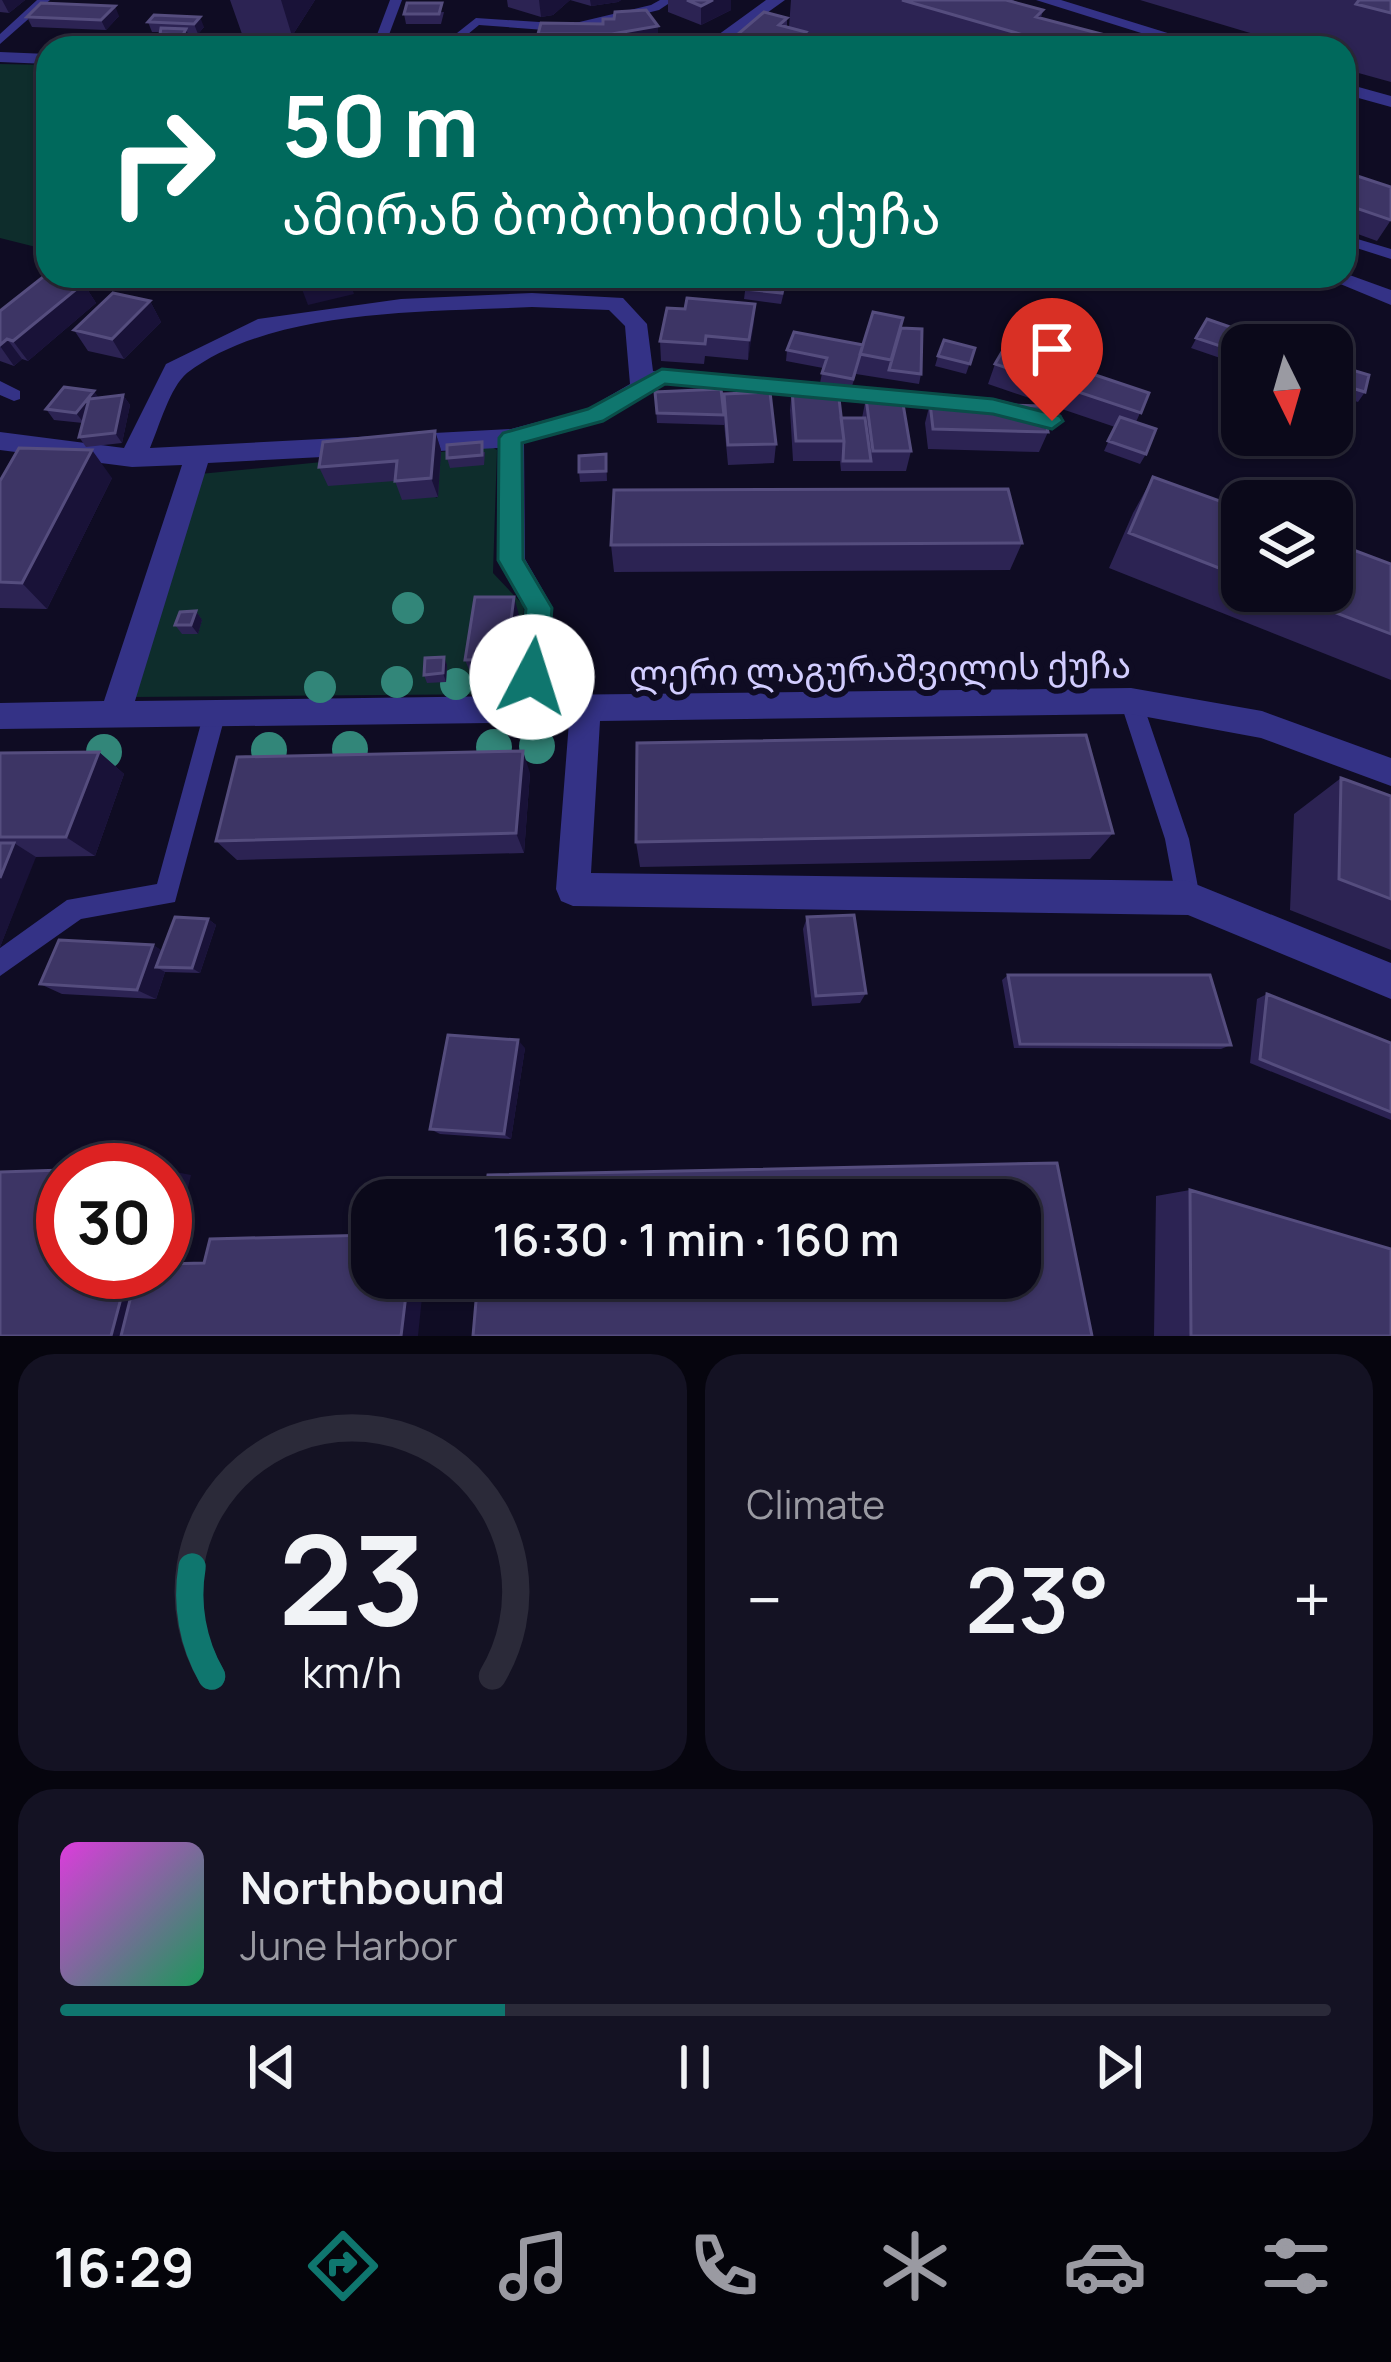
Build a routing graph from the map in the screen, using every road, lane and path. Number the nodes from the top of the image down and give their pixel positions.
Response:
1 (44, 0) edge
2 (396, 0) edge
3 (668, 0) edge
4 (777, 0) edge
5 (1044, 0) edge
6 (382, 36) edge
7 (458, 36) edge
8 (726, 36) edge
9 (1166, 36) edge
10 (0, 40) edge
11 (0, 57) edge
12 (36, 58) edge
13 (1356, 92) edge
14 (1391, 102) edge
15 (1356, 243) edge
16 (1391, 254) edge
17 (1356, 285) edge
18 (1391, 298) edge
19 (643, 388) junction
20 (1052, 421) dead end
21 (511, 438) junction
22 (0, 441) edge
23 (132, 458) junction
24 (196, 458) junction
25 (1131, 701) junction
26 (529, 712) junction
27 (585, 712) junction
28 (0, 716) edge
29 (214, 716) junction
30 (114, 717) junction
31 (1391, 772) edge
32 (1188, 898) junction
33 (0, 964) edge
34 (1391, 981) edge

1 - 10 lane
2 - 6 lane
3 - 7 lane
4 - 8 street
5 - 9 street
11 - 12 street
13 - 14 street
15 - 16 lane
17 - 18 street
19 - 20 street
19 - 21 street
19 - 23 street
21 - 24 street
21 - 26 street
22 - 23 street
23 - 24 street
24 - 30 street
25 - 27 street, ლერი ლაგურაშვილის ქუჩა
25 - 31 street, ლერი ლაგურაშვილის ქუჩა
25 - 32 lane
26 - 27 street, ლერი ლაგურაშვილის ქუჩა
26 - 29 street, ლერი ლაგურაშვილის ქუჩა
27 - 32 street
28 - 30 street, ლერი ლაგურაშვილის ქუჩა
29 - 30 street, ლერი ლაგურაშვილის ქუჩა
29 - 33 lane
32 - 34 street

